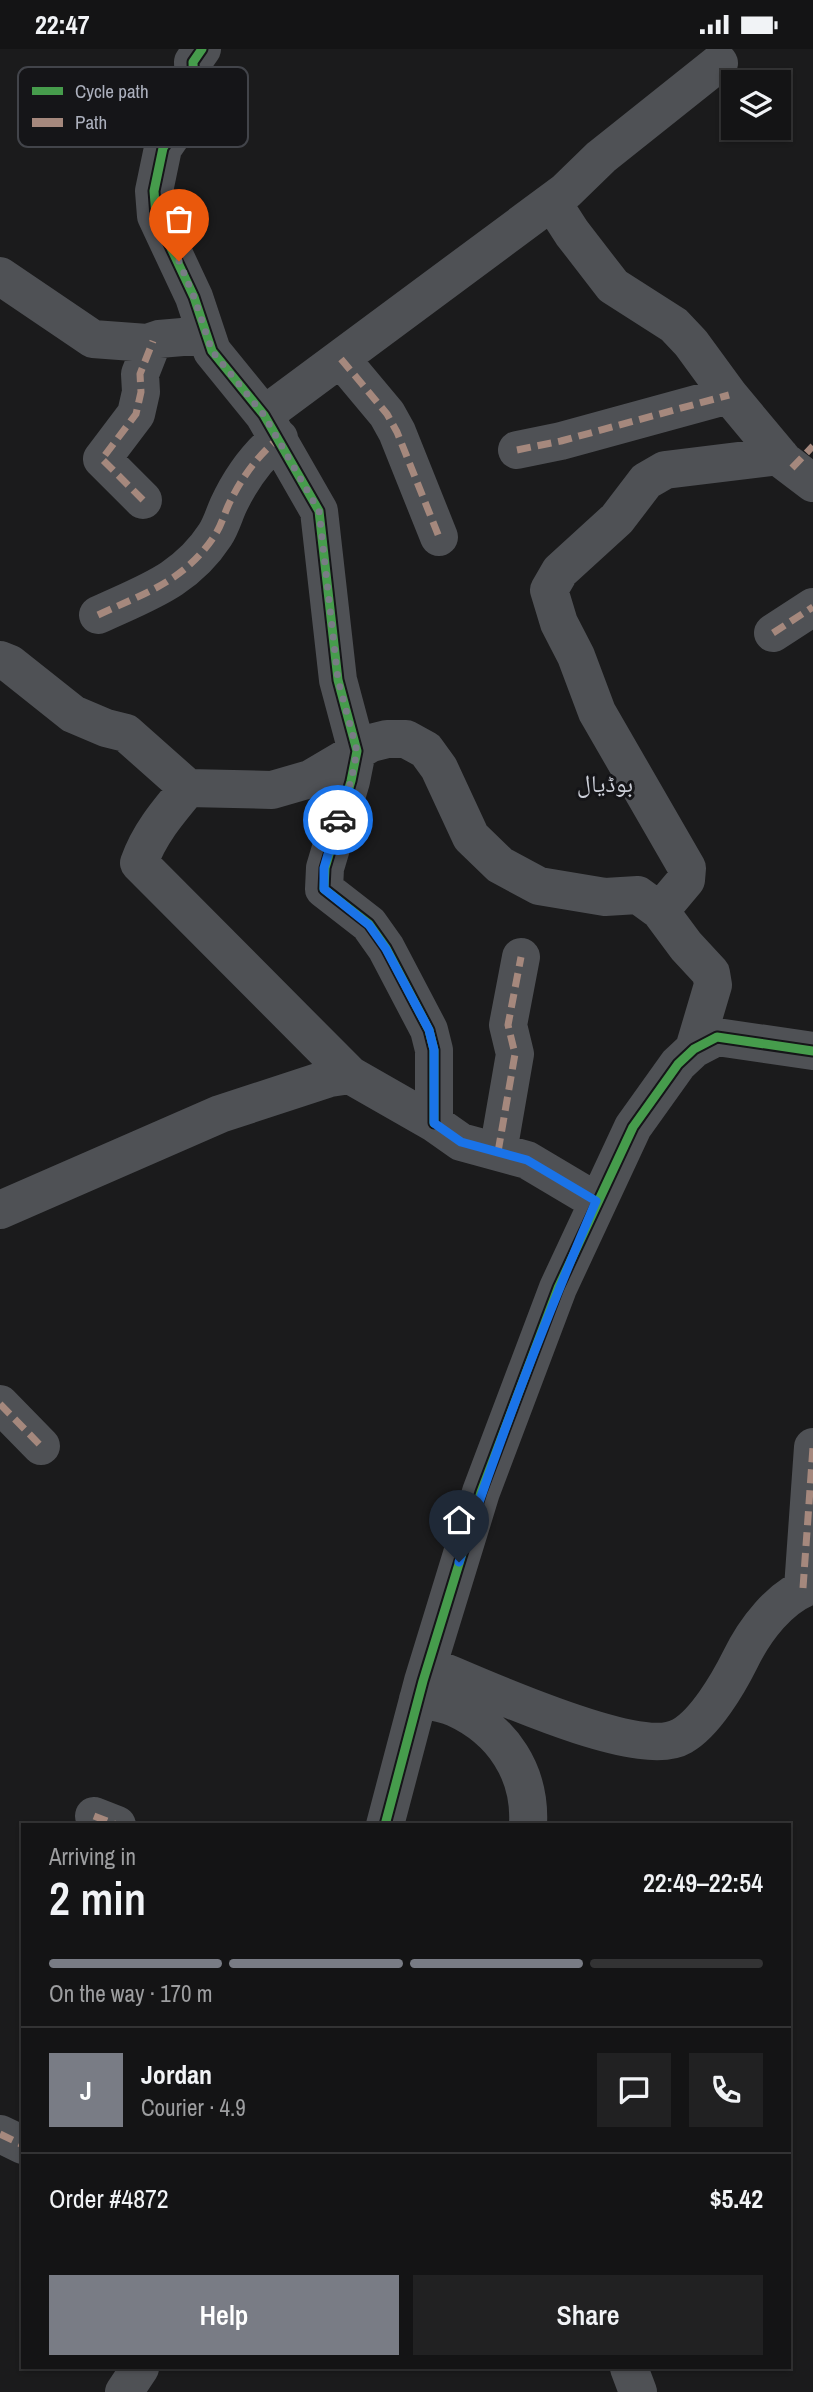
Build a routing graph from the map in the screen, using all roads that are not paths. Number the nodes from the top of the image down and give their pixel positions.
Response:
1 (202, 49) edge
2 (719, 63) dead end
3 (193, 67) edge
4 (164, 147) edge
5 (552, 202) junction
6 (0, 276) edge
7 (206, 335) junction
8 (153, 341) junction
9 (341, 359) junction
10 (729, 395) junction
11 (272, 427) junction
12 (517, 450) dead end
13 (799, 463) edge
14 (143, 500) dead end
15 (439, 537) dead end
16 (813, 607) edge
17 (98, 615) dead end
18 (773, 633) dead end
19 (0, 660) edge
20 (357, 751) junction
21 (188, 788) junction
22 (660, 911) junction
23 (521, 957) dead end
24 (694, 1049) junction
25 (813, 1051) edge
26 (351, 1075) junction
27 (434, 1123) junction
28 (498, 1152) junction
29 (596, 1201) junction
30 (0, 1210) edge
31 (0, 1404) edge
32 (41, 1446) dead end
33 (813, 1447) edge
34 (808, 1587) edge
35 (423, 1682) junction
36 (386, 1823) edge
37 (528, 1823) edge
38 (0, 2134) edge
39 (21, 2144) edge
40 (139, 2369) edge
41 (629, 2369) edge
42 (124, 2392) edge
43 (639, 2392) edge

1 - 3 street
2 - 5 street
4 - 7 street
5 - 9 street
5 - 10 street
6 - 8 street
7 - 8 street
7 - 11 street
8 - 14 street
9 - 11 street
9 - 15 street
10 - 12 street
10 - 13 street
11 - 17 street
11 - 20 street
13 - 22 street
16 - 18 street
19 - 21 street
20 - 21 street
20 - 22 street
20 - 27 street
21 - 26 street
22 - 24 street
23 - 28 street
24 - 25 street
24 - 29 street
26 - 27 street
26 - 30 street
27 - 28 street
28 - 29 street
29 - 35 street
31 - 32 street
33 - 34 street
34 - 35 street
35 - 36 street
35 - 37 street
38 - 39 street
40 - 42 street
41 - 43 street

